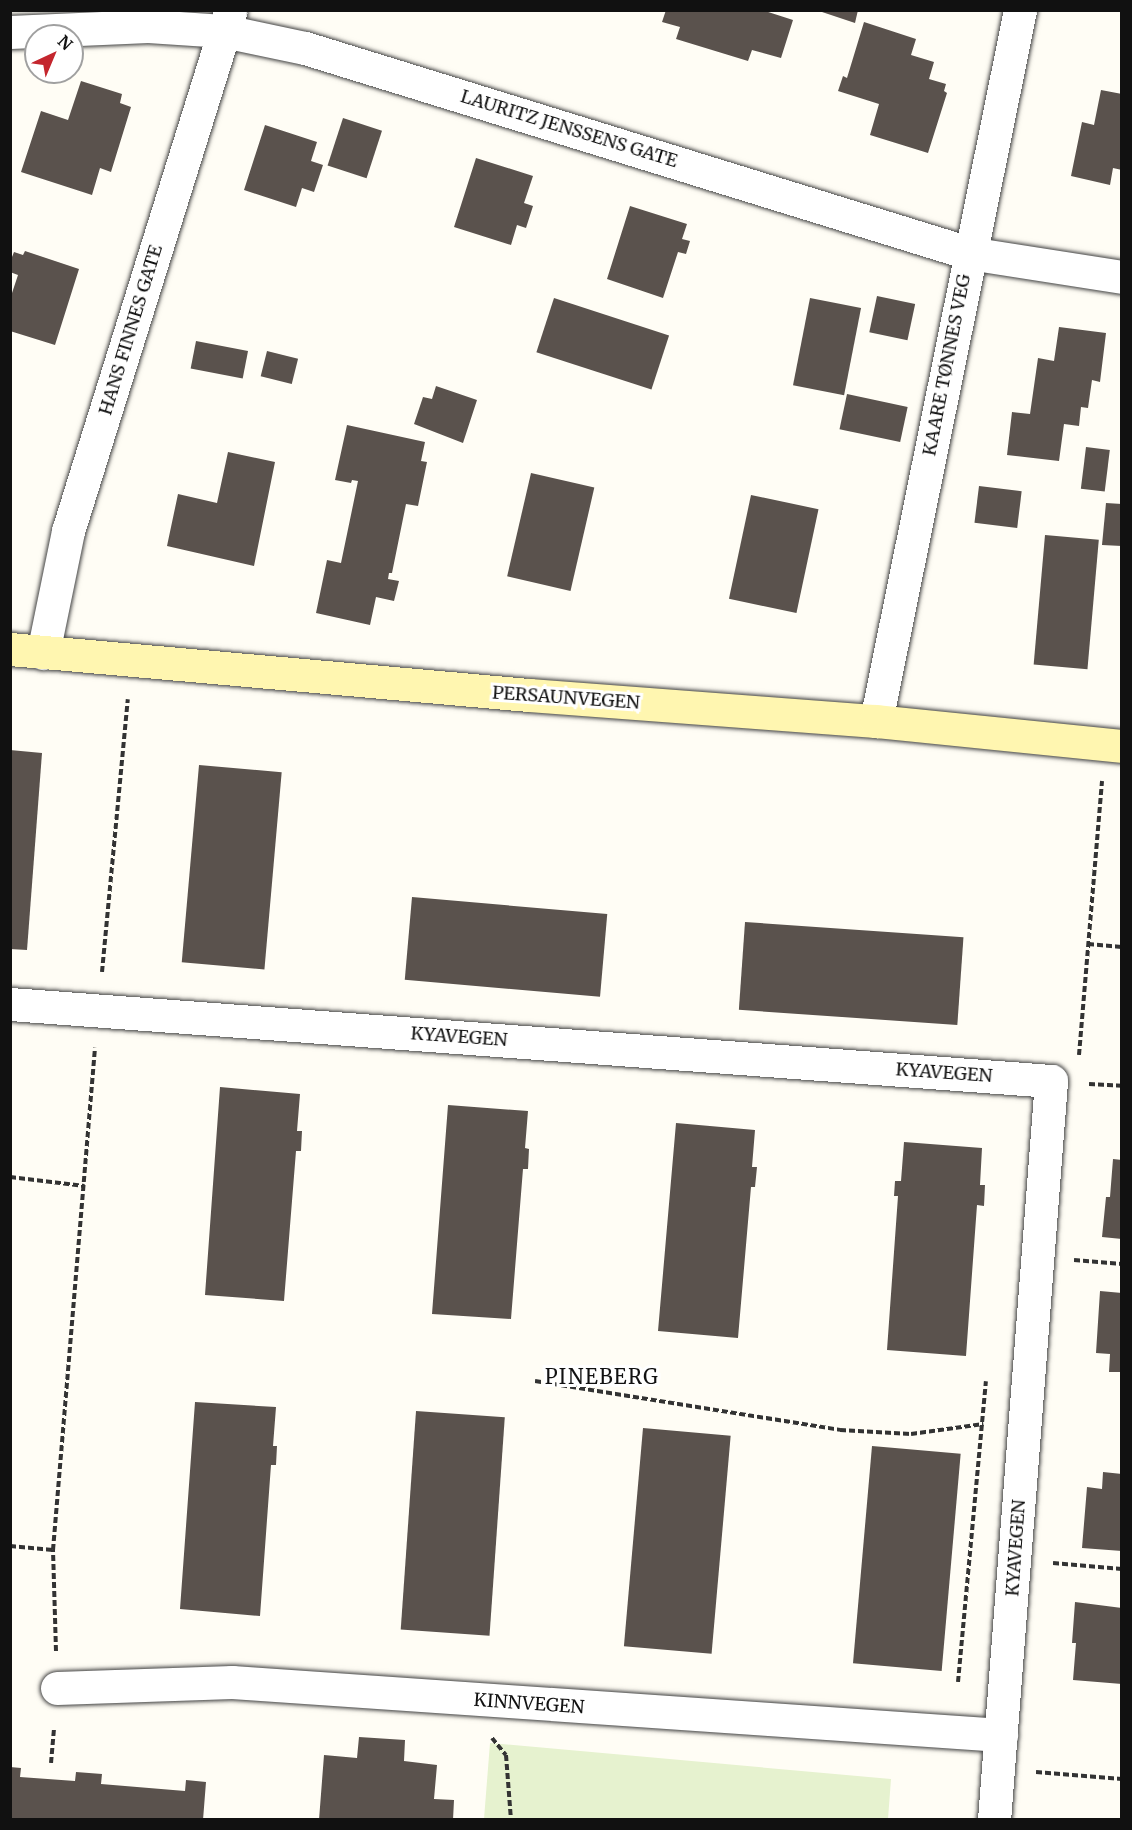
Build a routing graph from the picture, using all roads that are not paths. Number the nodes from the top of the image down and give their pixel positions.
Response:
1 (1020, 10) edge
2 (228, 21) edge
3 (10, 32) edge
4 (969, 253) junction
5 (1122, 277) edge
6 (10, 649) edge
7 (43, 653) junction
8 (876, 721) junction
9 (1114, 745) edge
10 (10, 1004) edge
11 (57, 1688) road end
12 (1001, 1735) junction
13 (994, 1820) edge

1 - 4 street, KAARE TØNNES VEG
2 - 3 street, LAURITZ JENSSENS GATE
2 - 4 street, LAURITZ JENSSENS GATE
2 - 7 street, HANS FINNES GATE
4 - 5 street, LAURITZ JENSSENS GATE
4 - 8 street, KAARE TØNNES VEG
6 - 7 street, PERSAUNVEGEN
7 - 8 street, PERSAUNVEGEN
8 - 9 street, PERSAUNVEGEN
10 - 12 street, KYAVEGEN
11 - 12 street, KINNVEGEN
12 - 13 street, KYAVEGEN

